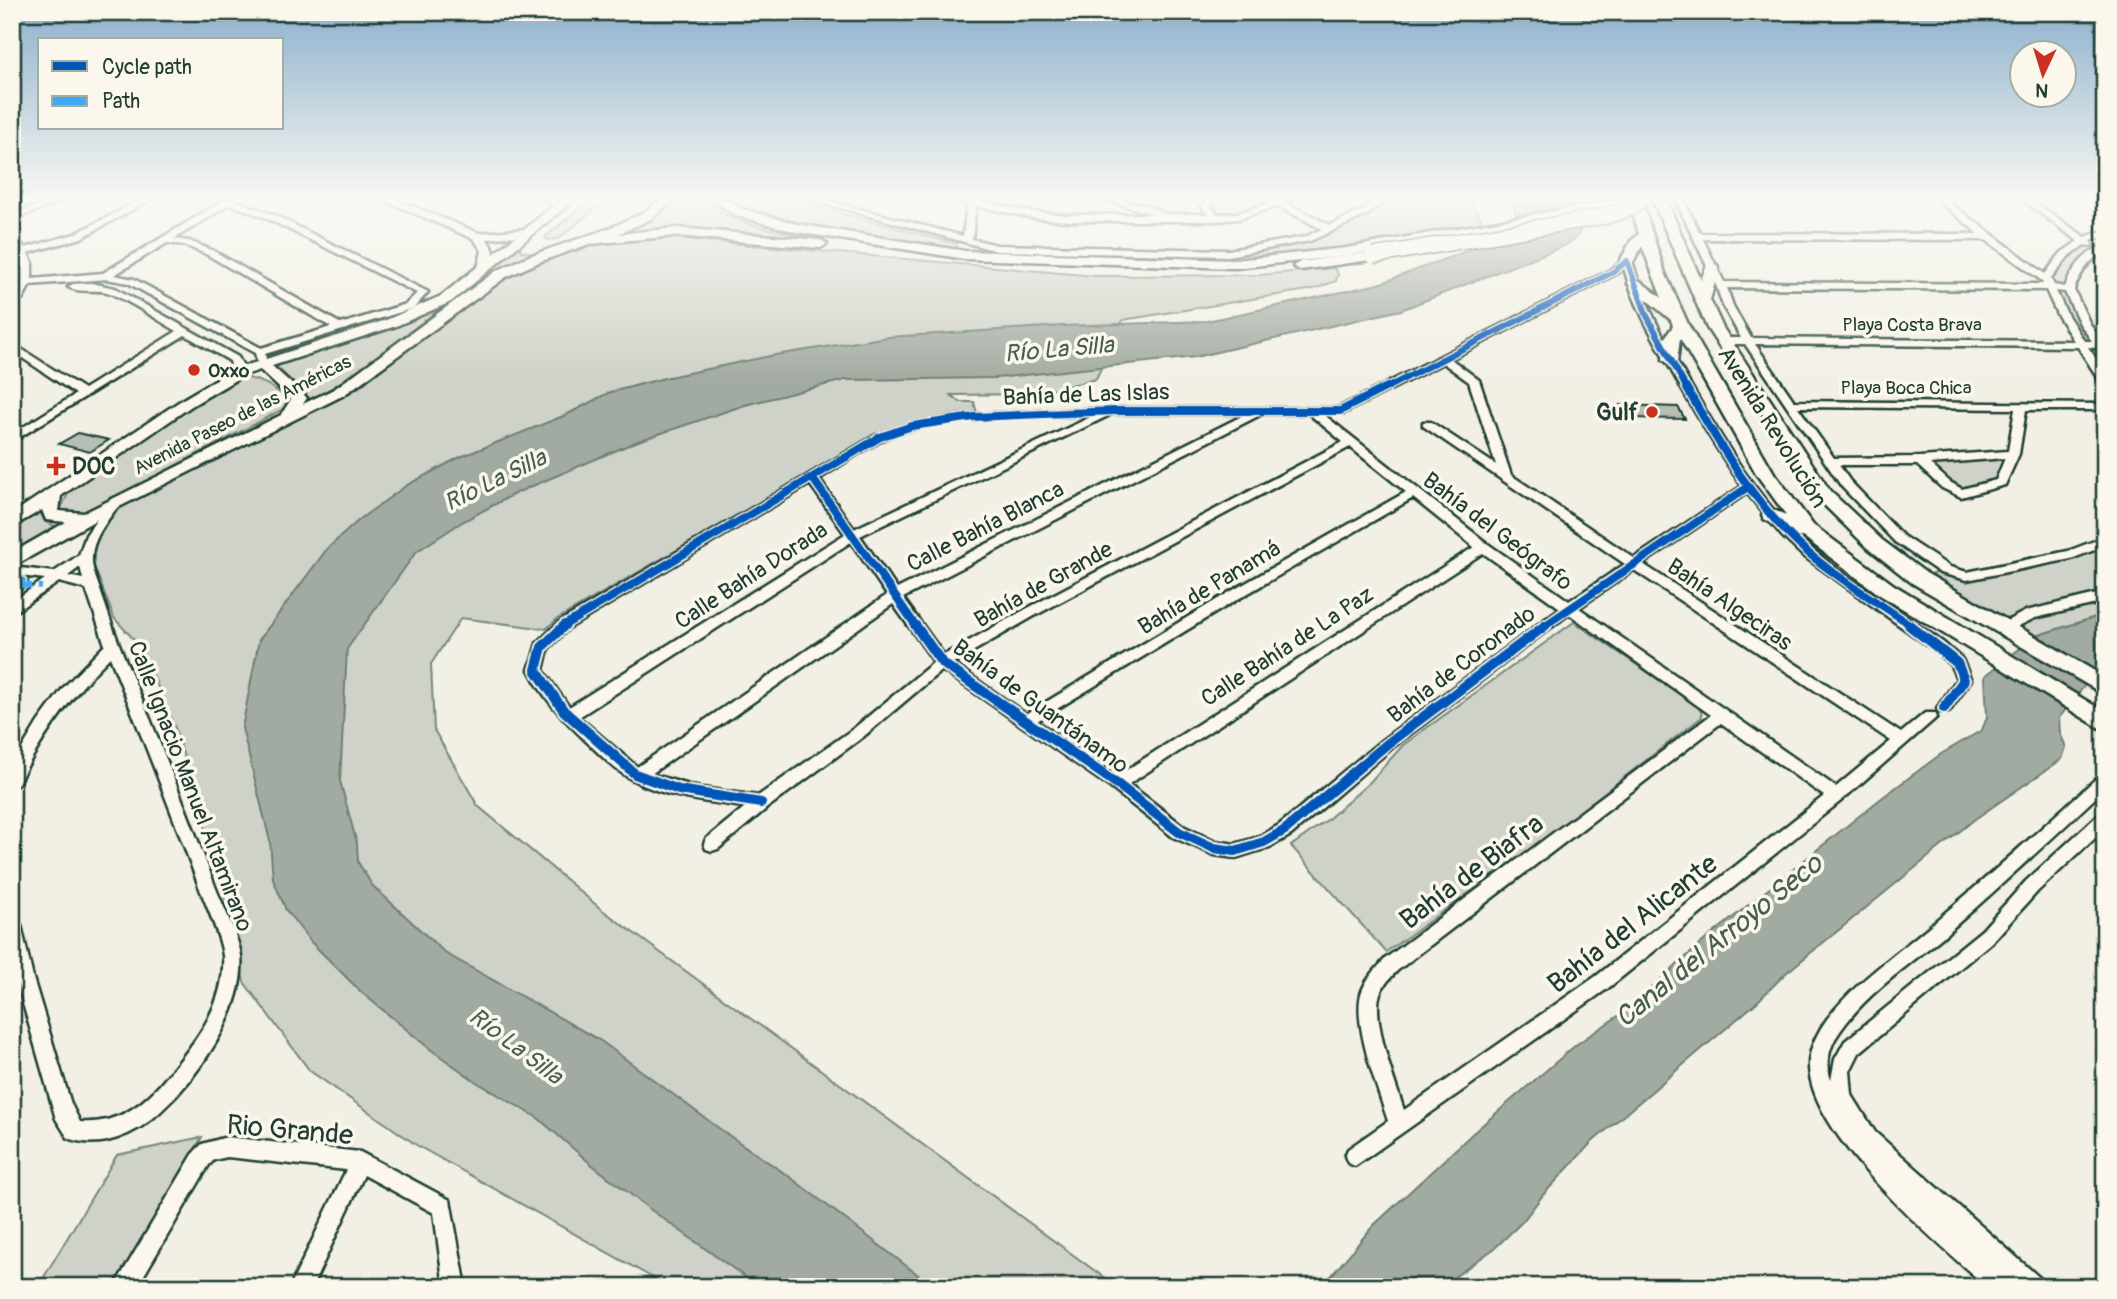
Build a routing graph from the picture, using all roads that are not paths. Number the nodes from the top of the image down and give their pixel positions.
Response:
1 (25, 260) edge
2 (132, 260) edge
3 (222, 260) edge
4 (360, 260) edge
5 (486, 260) edge
6 (493, 260) edge
7 (536, 260) edge
8 (966, 260) edge
9 (1055, 260) edge
10 (1276, 260) edge
11 (1321, 260) edge
12 (1347, 260) edge
13 (1654, 260) edge
14 (1685, 260) edge
15 (1708, 260) edge
16 (2017, 260) edge
17 (2062, 260) edge
18 (2089, 260) edge
19 (1627, 261) joint
20 (1300, 266) junction
21 (484, 267) junction
22 (1712, 268) junction
23 (106, 276) junction
24 (2047, 283) junction
25 (1635, 284) junction
26 (1721, 285) junction
27 (27, 286) junction
28 (91, 286) junction
29 (12, 288) edge
30 (2069, 290) junction
31 (1702, 303) junction
32 (12, 305) edge
33 (1679, 322) junction
34 (340, 328) junction
35 (183, 332) junction
36 (2079, 342) junction
37 (12, 346) edge
38 (1739, 346) junction
39 (2102, 347) edge
40 (260, 358) junction
41 (1444, 359) junction
42 (1671, 360) junction
43 (237, 373) junction
44 (2105, 381) edge
45 (83, 394) junction
46 (1790, 404) junction
47 (2021, 406) junction
48 (2105, 407) edge
49 (1115, 411) junction
50 (1261, 411) junction
51 (1313, 412) junction
52 (1774, 417) junction
53 (286, 418) junction
54 (1427, 424) dead end
55 (12, 439) edge
56 (1349, 443) junction
57 (2012, 454) junction
58 (1920, 461) junction
59 (1830, 462) junction
60 (1505, 475) junction
61 (813, 479) junction
62 (1748, 486) junction
63 (1414, 492) junction
64 (54, 494) junction
65 (114, 502) junction
66 (1771, 515) junction
67 (85, 518) junction
68 (12, 522) edge
69 (854, 534) junction
70 (2105, 541) edge
71 (1825, 546) junction
72 (1483, 547) junction
73 (85, 557) junction
74 (12, 561) edge
75 (1632, 564) junction
76 (12, 571) edge
77 (54, 579) junction
78 (15, 584) edge
79 (92, 585) junction
80 (42, 587) junction
81 (895, 596) junction
82 (2105, 597) edge
83 (1567, 608) junction
84 (12, 609) edge
85 (2004, 628) junction
86 (112, 646) junction
87 (942, 663) junction
88 (2105, 687) edge
89 (569, 716) junction
90 (1720, 716) junction
91 (1027, 721) junction
92 (2105, 723) edge
93 (1900, 740) junction
94 (638, 775) junction
95 (2105, 779) edge
96 (12, 781) edge
97 (1117, 784) junction
98 (1836, 796) junction
99 (761, 803) junction
100 (2105, 819) edge
101 (712, 844) dead end
102 (1235, 851) joint
103 (12, 925) edge
104 (1399, 1124) junction
105 (1355, 1156) dead end
106 (360, 1161) junction
107 (125, 1287) edge
108 (301, 1287) edge
109 (455, 1287) edge
110 (2004, 1287) edge
111 (2033, 1287) edge

1 - 27 street
2 - 23 street
3 - 34 street
4 - 34 street
5 - 21 street
6 - 21 main road, Avenida Paseo de las Américas
7 - 53 main road, Avenida Paseo de las Américas
8 - 20 main road
9 - 10 main road
11 - 20 main road
12 - 20 main road, bridge
13 - 33 main road, Avenida Revolución
14 - 31 main road, Avenida Revolución
15 - 22 street
16 - 24 street
17 - 24 street
18 - 30 street
19 - 25 street
19 - 41 street, Bahía de Las Islas
21 - 40 main road, Avenida Paseo de las Américas
22 - 26 street
22 - 31 main road
23 - 27 street
23 - 28 street
23 - 40 street
24 - 26 street
24 - 30 street
24 - 36 street
25 - 33 main road
25 - 42 street
26 - 38 street
27 - 28 street
27 - 29 street
27 - 32 street
28 - 35 street
30 - 39 street
31 - 38 main road, Avenida Revolución
33 - 42 main road
33 - 71 main road, Avenida Revolución
34 - 40 street
35 - 43 street
35 - 45 street
36 - 38 street, Playa Costa Brava
36 - 39 street, Playa Costa Brava
36 - 44 street
37 - 45 street
38 - 46 street
38 - 52 main road, Avenida Revolución
40 - 43 main road, Avenida Paseo de las Américas
40 - 53 main road
41 - 51 street, Bahía de Las Islas
41 - 60 street
42 - 62 street
43 - 64 main road, Avenida Paseo de las Américas
45 - 55 street
46 - 47 street, Playa Boca Chica
46 - 52 main road
46 - 59 street
47 - 48 street, Playa Boca Chica
47 - 57 street
49 - 50 street, Bahía de Las Islas
49 - 61 street, Bahía de Las Islas
49 - 69 street, Calle Bahía Dorada
50 - 51 street, Bahía de Las Islas
50 - 81 street, Calle Bahía Blanca
51 - 56 street, Bahía del Geógrafo
52 - 85 main road, Avenida Revolución
53 - 65 main road, Avenida Paseo de las Américas
54 - 60 street, Bahía Algeciras
56 - 63 street, Bahía del Geógrafo
56 - 87 street, Bahía de Grande
57 - 58 street
57 - 58 street
58 - 59 street
59 - 70 street
60 - 75 street, Bahía Algeciras
61 - 69 street, Bahía de Guantánamo
61 - 89 street, Bahía de Las Islas
62 - 66 street
62 - 75 street, Bahía de Coronado
63 - 72 street, Bahía del Geógrafo
63 - 91 street, Bahía de Panamá
64 - 67 main road
64 - 68 main road, Avenida Paseo de las Américas
65 - 67 main road, Avenida Paseo de las Américas
65 - 73 street
66 - 71 main road
66 - 93 street, Bahía del Alicante
67 - 74 main road, Avenida Paseo de las Américas
69 - 81 street, Bahía de Guantánamo
69 - 89 street, Calle Bahía Dorada
71 - 92 main road, Avenida Revolución
72 - 83 street, Bahía del Geógrafo
72 - 97 street, Calle Bahía de La Paz
73 - 77 street
73 - 79 street, Calle Ignacio Manuel Altamirano
75 - 83 street, Bahía de Coronado
75 - 93 street, Bahía Algeciras
76 - 77 street
77 - 79 street
77 - 80 street
78 - 80 street
79 - 86 street, Calle Ignacio Manuel Altamirano
80 - 84 street
81 - 87 street, Bahía de Guantánamo
81 - 94 street, Calle Bahía Blanca
82 - 85 street
83 - 90 street, Bahía del Geógrafo
83 - 102 street, Bahía de Coronado
85 - 88 main road, Avenida Revolución
86 - 96 street
86 - 103 street, Calle Ignacio Manuel Altamirano
87 - 91 street, Bahía de Guantánamo
87 - 99 street, Bahía de Grande
89 - 94 street
90 - 98 street, Bahía del Geógrafo
90 - 104 street, Bahía de Biafra
91 - 97 street, Bahía de Guantánamo
93 - 98 street, Bahía del Alicante
94 - 99 street
95 - 110 street
97 - 102 street, Bahía de Guantánamo
98 - 104 street, Bahía del Alicante
99 - 101 street, Bahía de Grande
100 - 111 street
104 - 105 street, Bahía del Alicante
106 - 107 street, Rio Grande
106 - 108 street
106 - 109 street, Rio Grande

